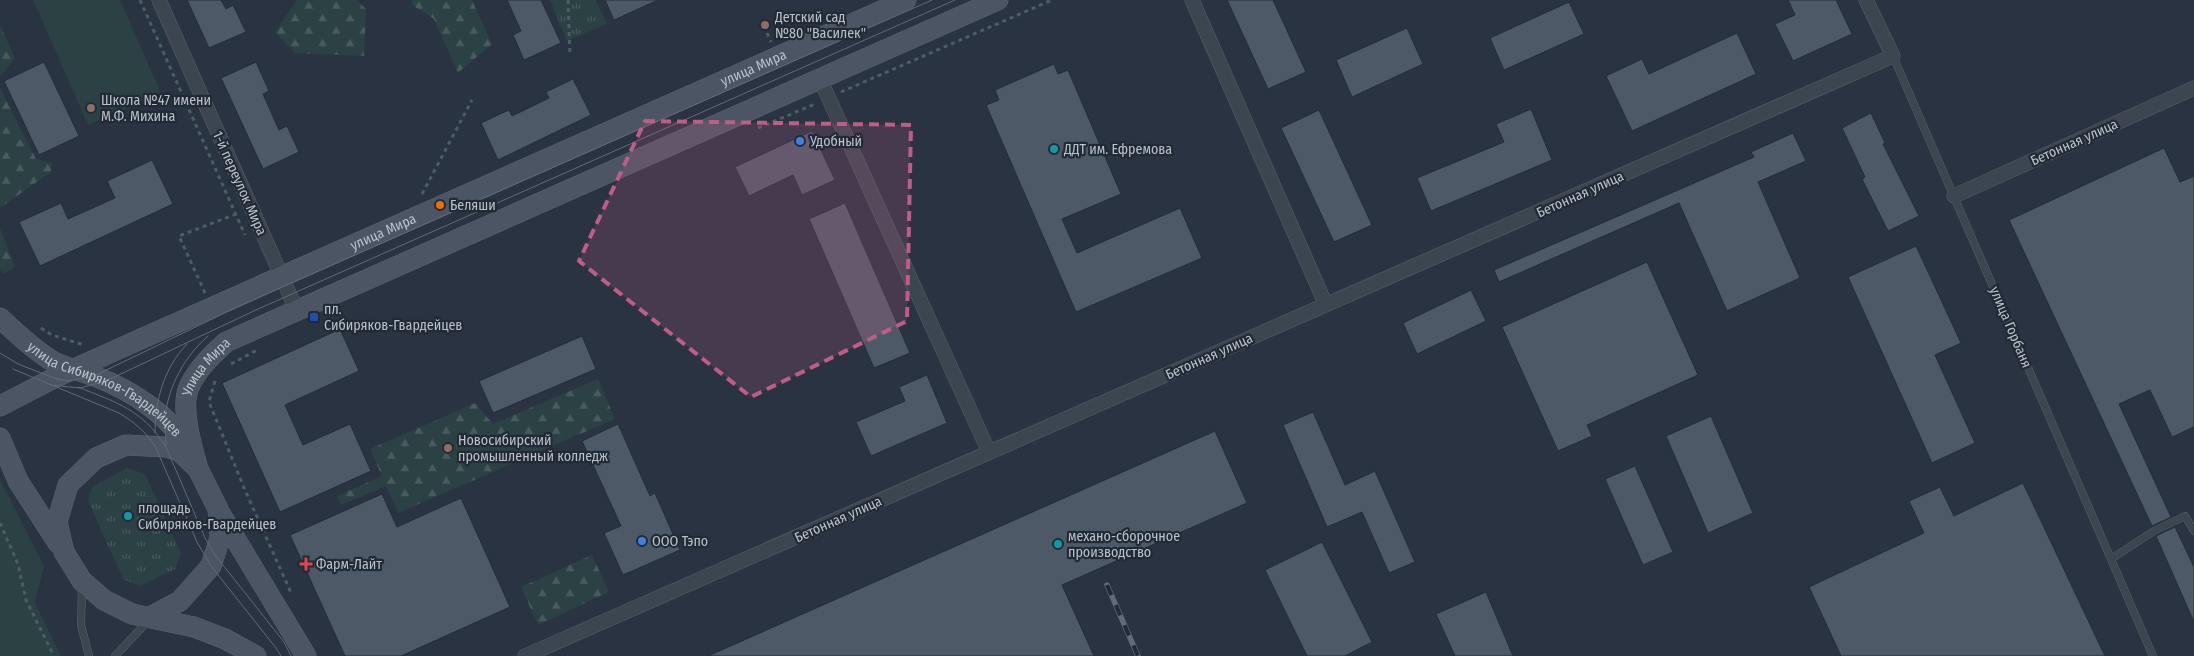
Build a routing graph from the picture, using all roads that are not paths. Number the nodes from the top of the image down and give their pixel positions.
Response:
1 (159, 0) edge
2 (906, 0) edge
3 (998, 0) edge
4 (1192, 0) edge
5 (1866, 0) edge
6 (1893, 56) junction
7 (820, 79) junction
8 (2194, 88) edge
9 (1954, 196) junction
10 (282, 276) junction
11 (1326, 305) junction
12 (296, 311) junction
13 (0, 318) edge
14 (75, 369) junction
15 (0, 406) edge
16 (0, 438) edge
17 (989, 452) junction
18 (0, 461) edge
19 (198, 468) junction
20 (18, 481) junction
21 (218, 509) junction
22 (2194, 531) edge
23 (64, 552) junction
24 (2111, 559) junction
25 (82, 581) junction
26 (152, 616) junction
27 (90, 656) edge
28 (115, 656) edge
29 (256, 656) edge
30 (306, 656) edge
31 (525, 656) edge
32 (2153, 656) edge

1 - 10 street, 1-й переулок Мира
2 - 10 street, улица Мира
3 - 7 street
4 - 11 street
5 - 6 street, улица Горбаня
6 - 9 lane, улица Горбаня
6 - 11 street, Бетонная улица
7 - 12 street
7 - 17 street
8 - 9 street, Бетонная улица
9 - 24 lane, улица Горбаня
10 - 12 street, 1-й переулок Мира
10 - 14 street, улица Мира
11 - 17 street, Бетонная улица
12 - 19 street, Улица Мира
13 - 14 street, улица Сибиряков-Гвардейцев
14 - 15 street, улица Мира
14 - 19 street, улица Сибиряков-Гвардейцев
16 - 20 street
17 - 31 street, Бетонная улица
18 - 20 street
19 - 21 street
19 - 23 street
20 - 23 street
21 - 26 street
21 - 30 street
22 - 24 lane
23 - 25 street
24 - 32 lane, улица Горбаня
25 - 26 street
25 - 27 lane
26 - 28 lane
26 - 29 street

